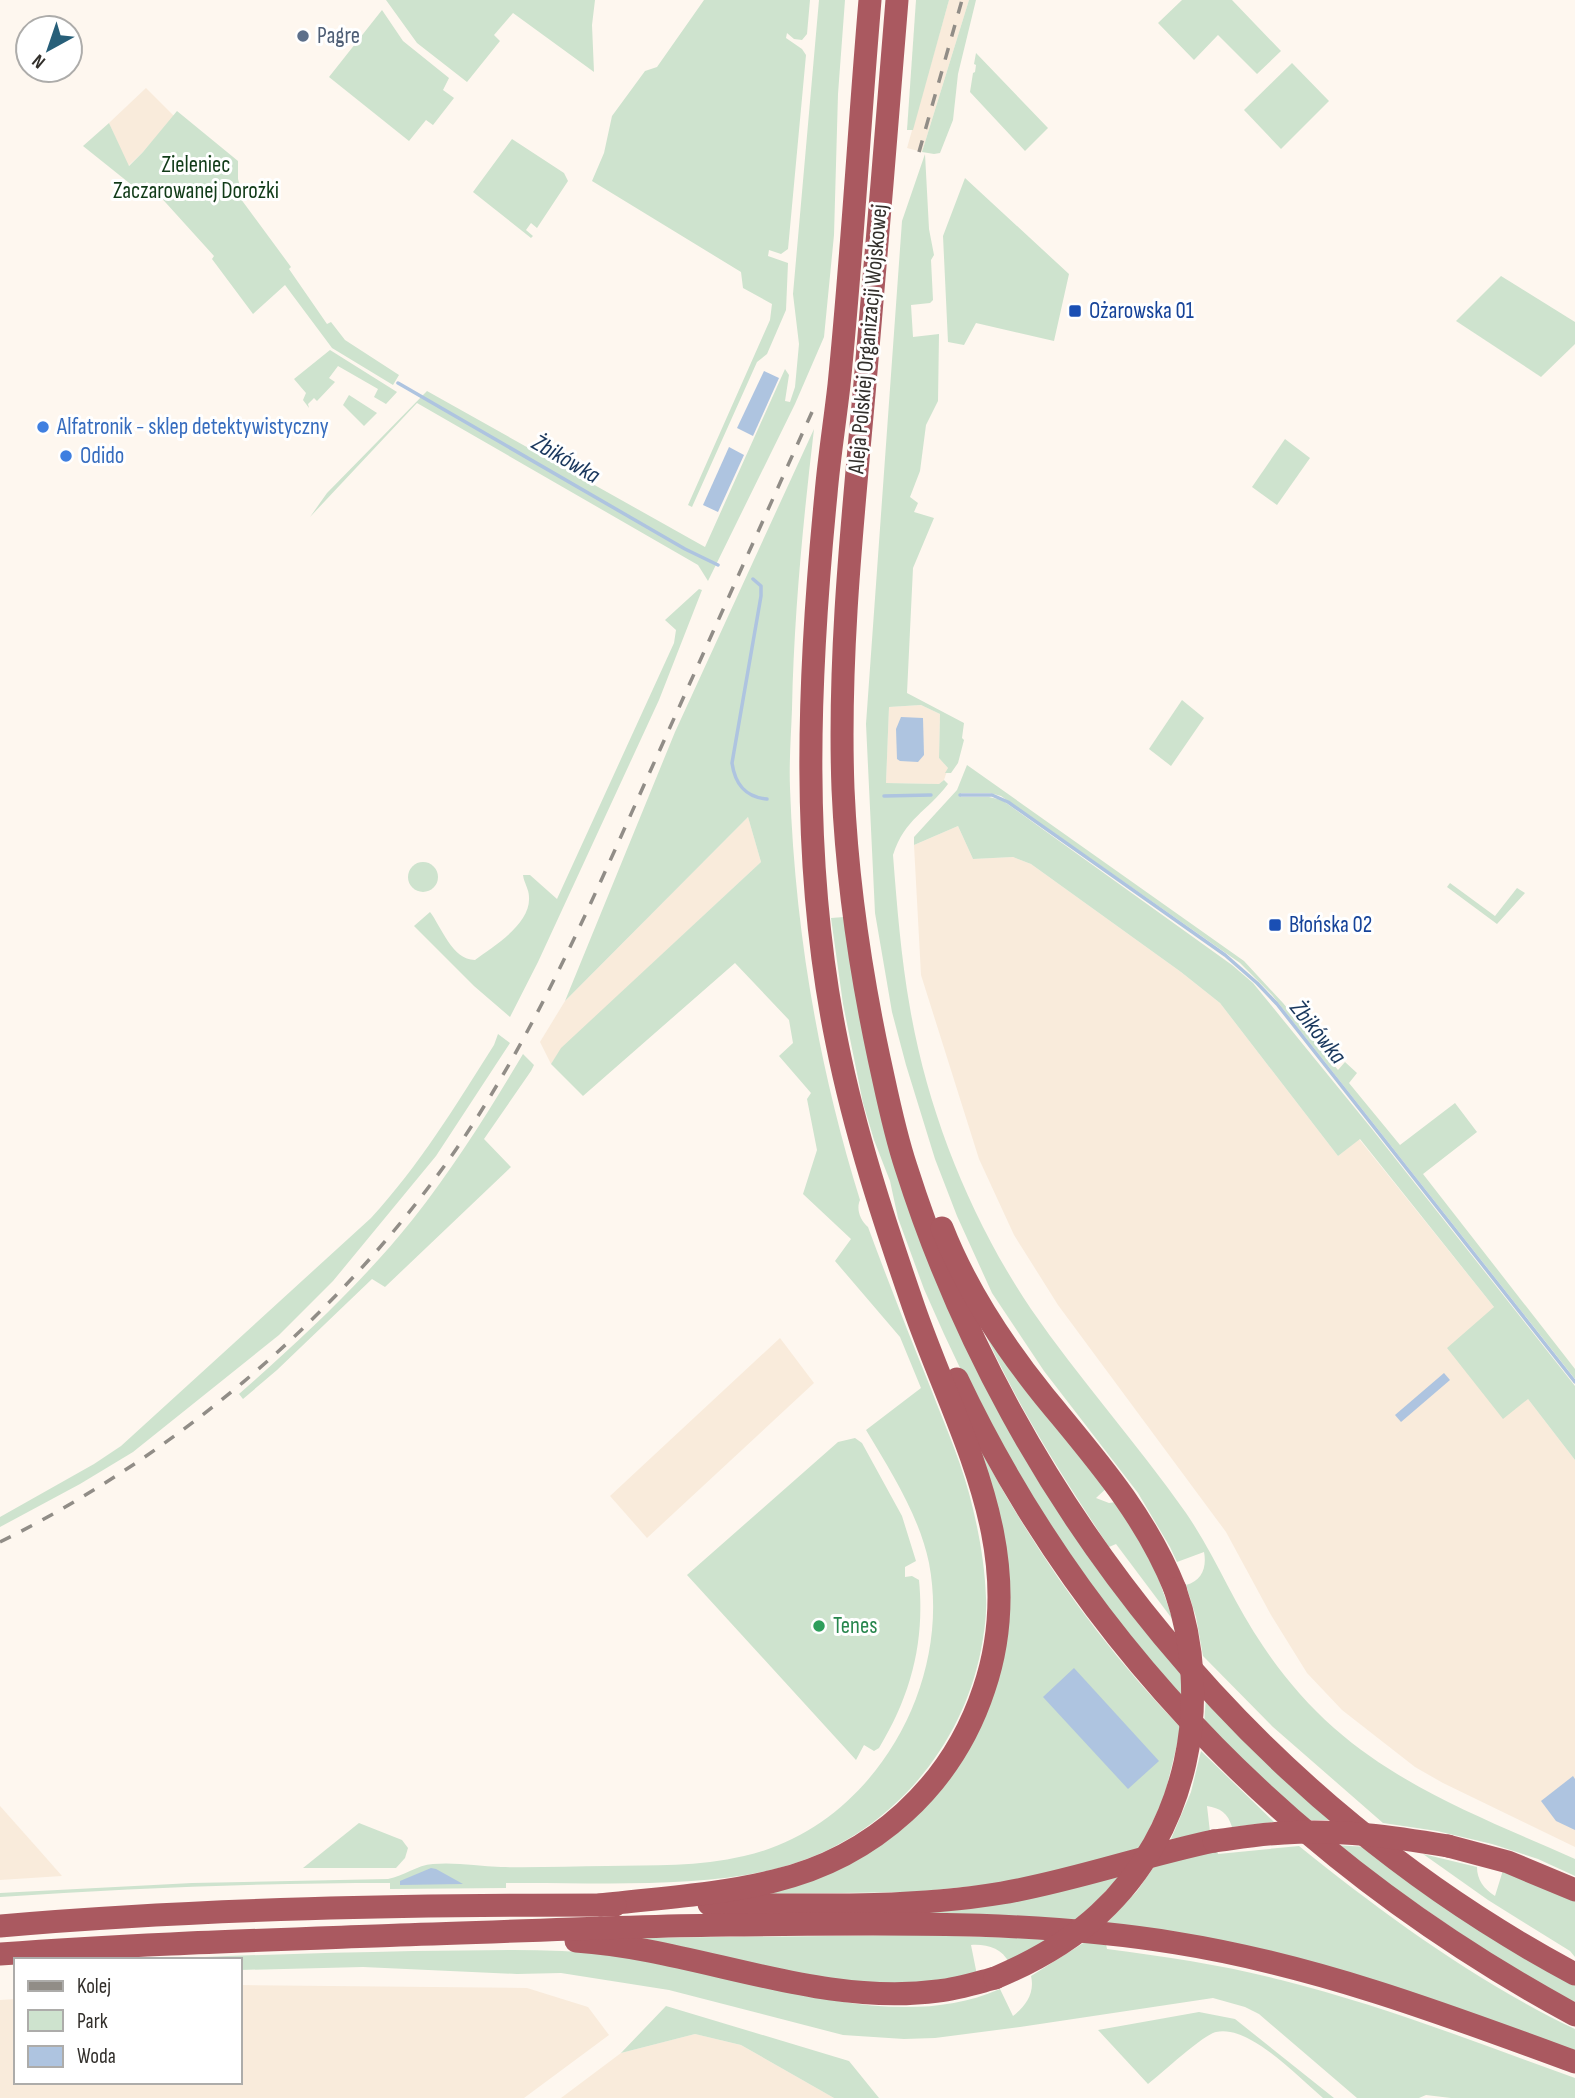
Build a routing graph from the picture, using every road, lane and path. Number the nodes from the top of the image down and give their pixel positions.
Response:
1 (870, 0) edge
2 (897, 0) edge
3 (873, 1030) junction
4 (876, 1193) junction
5 (1575, 1890) edge
6 (600, 1905) junction
7 (0, 1926) edge
8 (398, 1936) junction
9 (0, 1954) edge
10 (1575, 1974) edge
11 (1575, 2015) edge
12 (1575, 2062) edge

1 - 4 highway, Aleja Polskiej Organizacji Wojskowej
2 - 3 highway, Aleja Polskiej Organizacji Wojskowej
3 - 8 highway, bridge
3 - 10 highway
4 - 6 highway
4 - 11 highway
5 - 6 highway, bridge
6 - 7 highway
8 - 9 highway
8 - 12 highway

